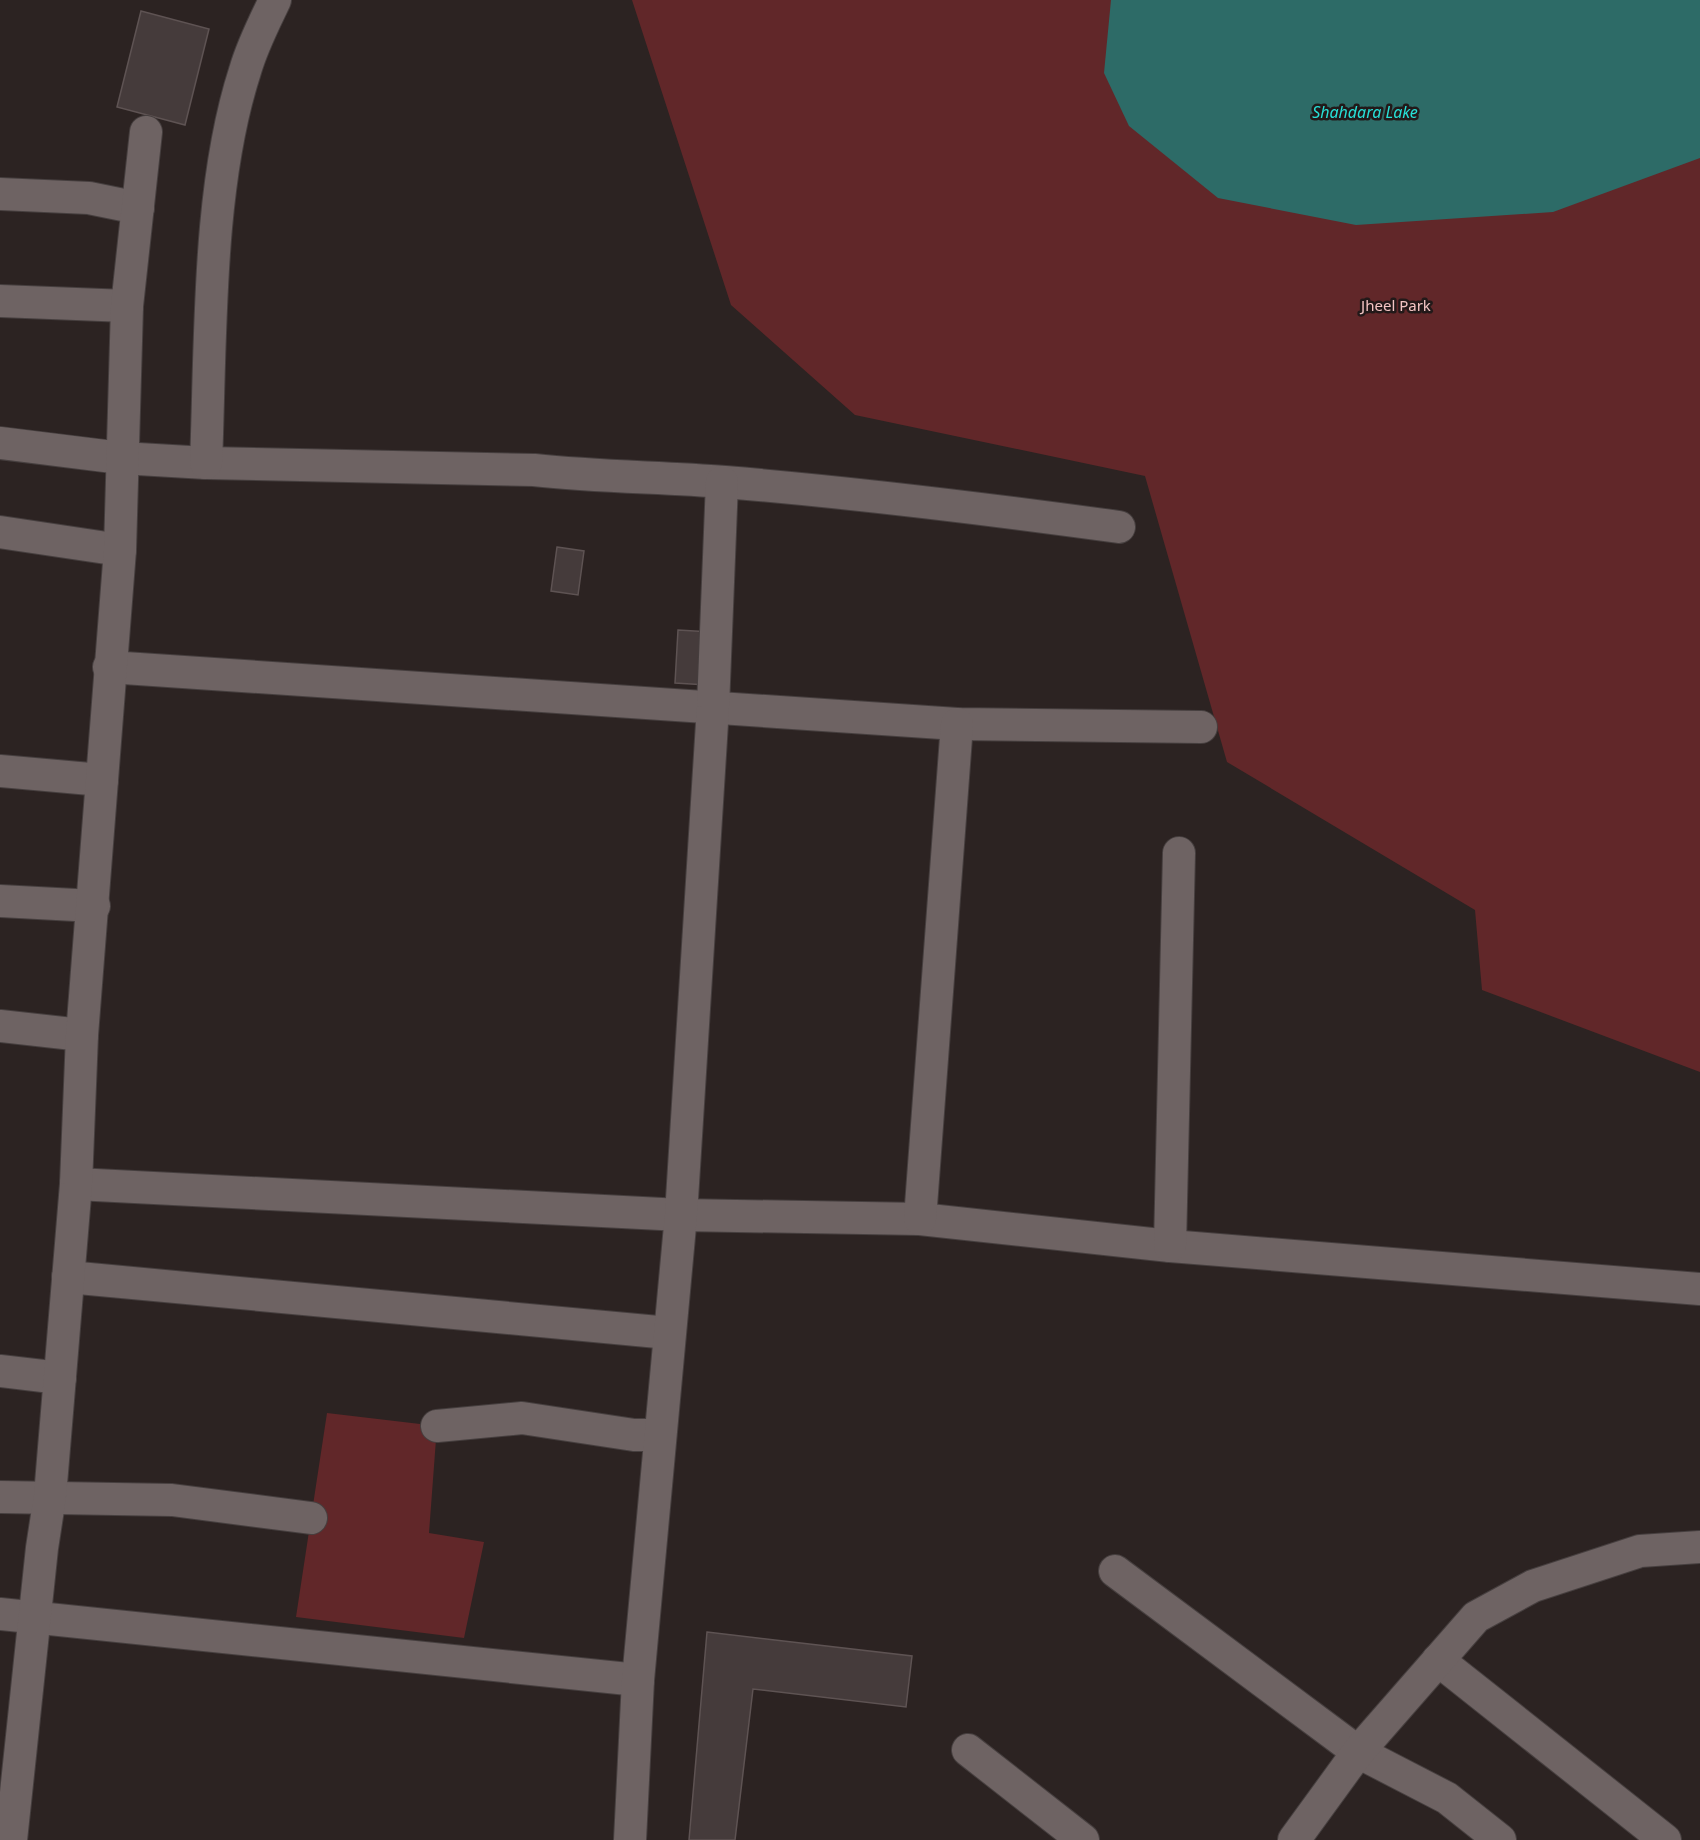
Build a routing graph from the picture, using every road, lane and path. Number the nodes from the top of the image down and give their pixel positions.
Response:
1 (275, 0) edge
2 (146, 132) dead end
3 (0, 194) edge
4 (138, 208) junction
5 (0, 301) edge
6 (127, 306) junction
7 (0, 443) edge
8 (121, 458) junction
9 (207, 463) junction
10 (722, 482) junction
11 (1119, 527) dead end
12 (0, 532) edge
13 (120, 550) junction
14 (109, 667) junction
15 (713, 707) junction
16 (957, 724) junction
17 (1200, 727) dead end
18 (0, 771) edge
19 (102, 780) junction
20 (1179, 853) dead end
21 (0, 901) edge
22 (94, 906) junction
23 (0, 1026) edge
24 (82, 1035) junction
25 (76, 1184) junction
26 (681, 1215) junction
27 (920, 1219) junction
28 (1170, 1246) junction
29 (68, 1277) junction
30 (1700, 1289) edge
31 (669, 1333) junction
32 (0, 1371) edge
33 (60, 1378) junction
34 (437, 1426) dead end
35 (659, 1435) junction
36 (50, 1496) junction
37 (0, 1497) edge
38 (311, 1518) dead end
39 (1700, 1547) edge
40 (1115, 1571) dead end
41 (0, 1614) edge
42 (35, 1617) junction
43 (1438, 1660) junction
44 (638, 1680) junction
45 (968, 1750) dead end
46 (1358, 1752) junction
47 (11, 1840) edge
48 (630, 1840) edge
49 (1083, 1840) edge
50 (1294, 1840) edge
51 (1500, 1840) edge
52 (1665, 1840) edge

1 - 9 street
2 - 4 street
3 - 4 street
4 - 6 street
5 - 6 street
6 - 8 street
7 - 8 street
8 - 9 street
8 - 13 street
9 - 10 street
10 - 11 street
10 - 15 street
12 - 13 street
13 - 14 street
14 - 15 street
14 - 19 street
15 - 16 street
15 - 26 street
16 - 17 street
16 - 27 street
18 - 19 street
19 - 22 street
20 - 28 street
21 - 22 street
22 - 24 street
23 - 24 street
24 - 25 street
25 - 26 street
25 - 29 street
26 - 27 street
26 - 31 street
27 - 28 street
28 - 30 street
29 - 31 street
29 - 33 street
31 - 35 street
32 - 33 street
33 - 36 street
34 - 35 street
35 - 44 street
36 - 37 street
36 - 38 street
36 - 42 street
39 - 43 street
40 - 46 street
41 - 42 street
42 - 44 street
42 - 47 street
43 - 46 street
43 - 52 street
44 - 48 street
45 - 49 street
46 - 50 street
46 - 51 street

